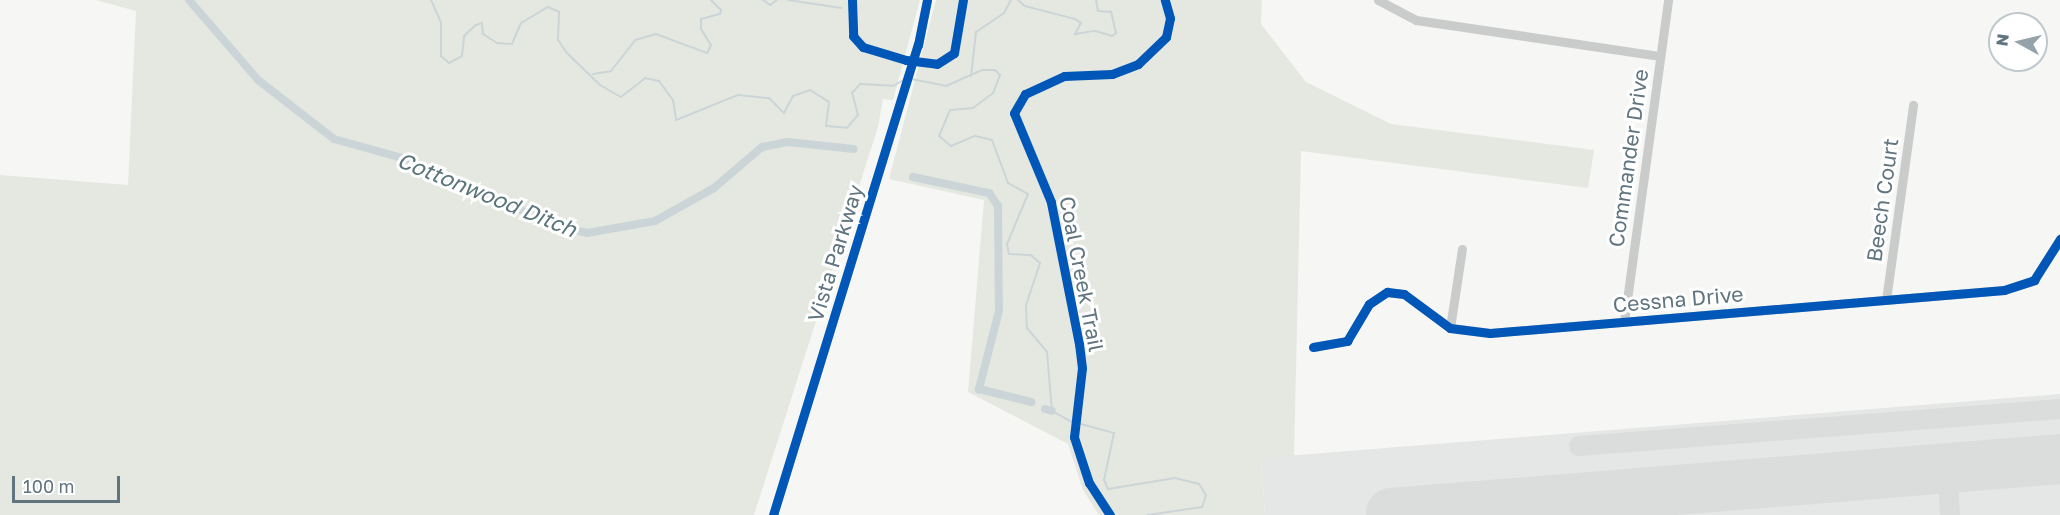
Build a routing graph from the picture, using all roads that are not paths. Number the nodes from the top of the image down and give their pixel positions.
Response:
1 (927, 0) edge
2 (1378, 0) edge
3 (1668, 0) edge
4 (1660, 56) junction
5 (1913, 105) dead end
6 (2060, 239) edge
7 (1462, 249) dead end
8 (1886, 300) junction
9 (1624, 322) junction
10 (1450, 328) junction
11 (1313, 347) dead end
12 (773, 515) edge

1 - 12 street, Vista Parkway
2 - 4 street
3 - 4 street, Commander Drive
4 - 9 street, Commander Drive
5 - 8 street, Beech Court
6 - 8 street, Cessna Drive
7 - 10 street
8 - 9 street, Cessna Drive
9 - 10 street, Cessna Drive
10 - 11 street, Cessna Drive

